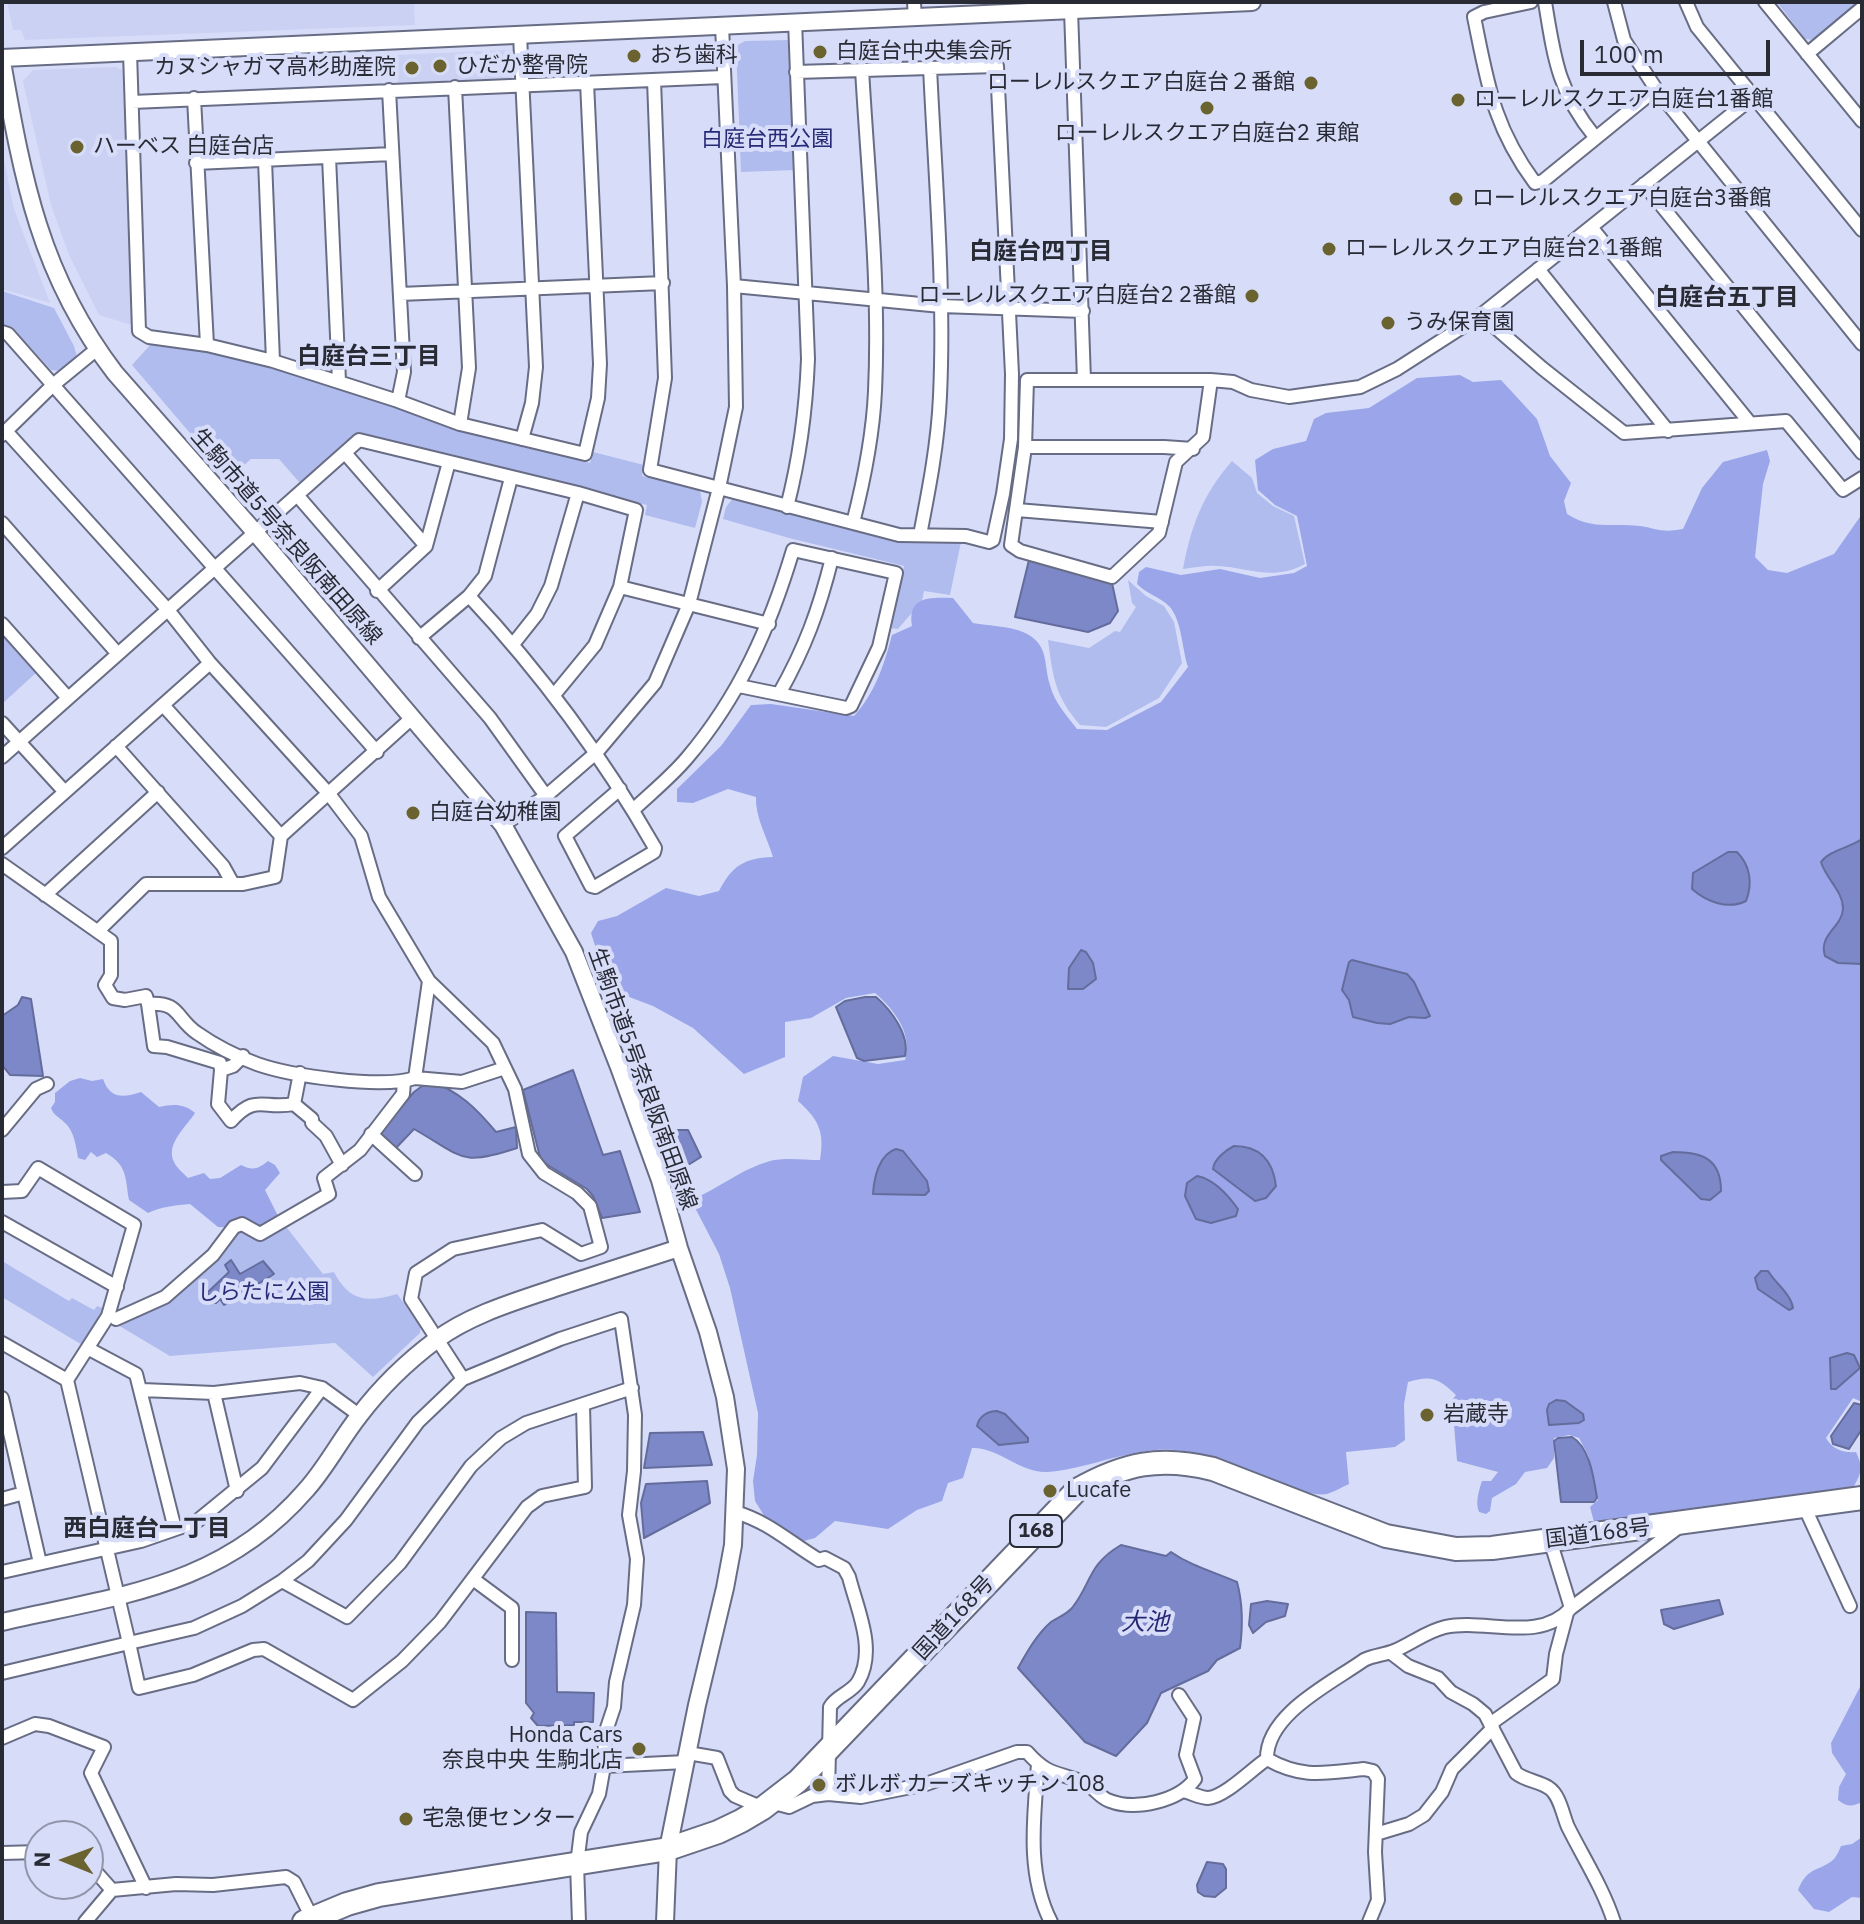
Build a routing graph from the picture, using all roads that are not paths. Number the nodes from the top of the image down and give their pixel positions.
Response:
1 (1252, 2) edge
2 (1531, 2) edge
3 (1545, 2) edge
4 (1614, 2) edge
5 (1686, 2) edge
6 (1765, 2) edge
7 (1862, 9) edge
8 (914, 10) edge
9 (1071, 10) junction
10 (795, 21) junction
11 (722, 26) junction
12 (520, 35) junction
13 (130, 52) junction
14 (1807, 54) junction
15 (2, 60) edge
16 (930, 67) junction
17 (862, 69) junction
18 (796, 72) junction
19 (723, 77) junction
20 (654, 80) junction
21 (587, 82) junction
22 (523, 85) junction
23 (455, 87) junction
24 (1656, 89) junction
25 (389, 90) junction
26 (194, 98) junction
27 (1752, 98) junction
28 (132, 102) junction
29 (1862, 121) edge
30 (1595, 137) junction
31 (1698, 141) junction
32 (392, 154) junction
33 (329, 157) junction
34 (265, 160) junction
35 (196, 163) junction
36 (1644, 184) junction
37 (1860, 224) edge
38 (1591, 227) junction
39 (1538, 269) junction
40 (663, 283) junction
41 (596, 286) junction
42 (734, 286) junction
43 (534, 288) junction
44 (466, 291) junction
45 (806, 293) junction
46 (400, 294) junction
47 (874, 300) junction
48 (941, 306) junction
49 (1009, 310) junction
50 (1083, 311) junction
51 (1481, 315) junction
52 (4, 335) edge
53 (1862, 344) edge
54 (207, 345) junction
55 (97, 349) junction
56 (273, 361) junction
57 (1084, 380) junction
58 (1211, 380) junction
59 (339, 381) junction
60 (53, 385) junction
61 (398, 401) junction
62 (1750, 423) junction
63 (460, 424) junction
64 (1668, 431) junction
65 (4, 433) edge
66 (522, 439) junction
67 (1025, 447) junction
68 (1193, 449) junction
69 (345, 453) junction
70 (1862, 453) edge
71 (449, 462) junction
72 (511, 478) junction
73 (1862, 478) edge
74 (719, 488) junction
75 (578, 493) junction
76 (297, 495) junction
77 (787, 507) junction
78 (1017, 510) junction
79 (1162, 522) junction
80 (2, 523) edge
81 (853, 523) junction
82 (254, 531) junction
83 (920, 535) junction
84 (426, 546) junction
85 (832, 558) junction
86 (215, 569) junction
87 (620, 587) junction
88 (377, 591) junction
89 (469, 596) junction
90 (689, 604) junction
91 (168, 610) junction
92 (2, 624) edge
93 (769, 624) junction
94 (419, 638) junction
95 (514, 643) junction
96 (118, 654) junction
97 (210, 663) junction
98 (739, 686) junction
99 (779, 694) junction
100 (554, 695) junction
101 (68, 698) junction
102 (163, 705) junction
103 (413, 717) junction
104 (2, 723) edge
105 (19, 742) junction
106 (116, 746) junction
107 (377, 752) junction
108 (597, 752) junction
109 (2, 757) edge
110 (620, 789) junction
111 (64, 791) junction
112 (158, 792) junction
113 (329, 794) junction
114 (546, 796) junction
115 (633, 810) junction
116 (503, 825) junction
117 (281, 836) junction
118 (2, 848) edge
119 (2, 864) edge
120 (233, 884) junction
121 (45, 895) junction
122 (98, 931) junction
123 (429, 981) junction
124 (148, 1004) junction
125 (243, 1056) junction
126 (505, 1068) junction
127 (221, 1070) junction
128 (300, 1073) junction
129 (410, 1080) junction
130 (47, 1084) dead end
131 (294, 1104) junction
132 (2, 1130) edge
133 (371, 1134) junction
134 (342, 1165) junction
135 (415, 1174) dead end
136 (2, 1192) edge
137 (2, 1222) edge
138 (601, 1247) junction
139 (679, 1248) junction
140 (609, 1270) junction
141 (117, 1287) junction
142 (116, 1319) dead end
143 (437, 1339) junction
144 (2, 1343) edge
145 (89, 1349) junction
146 (463, 1379) junction
147 (67, 1380) junction
148 (322, 1388) junction
149 (632, 1388) junction
150 (142, 1390) junction
151 (214, 1393) junction
152 (2, 1398) edge
153 (583, 1405) junction
154 (359, 1415) junction
155 (237, 1491) junction
156 (24, 1493) junction
157 (1862, 1498) edge
158 (2, 1499) edge
159 (1804, 1506) junction
160 (735, 1512) junction
161 (1685, 1523) junction
162 (175, 1529) junction
163 (1550, 1540) junction
164 (107, 1548) junction
165 (40, 1563) junction
166 (2, 1572) edge
167 (473, 1579) junction
168 (282, 1581) junction
169 (117, 1595) junction
170 (1850, 1606) dead end
171 (1570, 1610) junction
172 (2, 1622) edge
173 (129, 1643) junction
174 (1391, 1653) junction
175 (512, 1660) dead end
176 (2, 1673) edge
177 (1179, 1695) dead end
178 (1492, 1726) junction
179 (2, 1738) edge
180 (828, 1750) junction
181 (687, 1758) junction
182 (1267, 1759) junction
183 (1038, 1764) junction
184 (604, 1766) junction
185 (1183, 1791) junction
186 (828, 1794) junction
187 (766, 1805) junction
188 (1376, 1834) junction
189 (668, 1849) junction
190 (24, 1852) edge
191 (2, 1853) edge
192 (577, 1864) junction
193 (104, 1881) edge
194 (146, 1888) junction
195 (112, 1890) junction
196 (315, 1919) edge
197 (85, 1922) edge
198 (579, 1922) edge
199 (665, 1922) edge
200 (1051, 1922) edge
201 (1369, 1922) edge
202 (1614, 1922) edge

1 - 9 street
2 - 30 street
3 - 30 street
4 - 24 street
5 - 27 street
6 - 14 street
7 - 14 street
8 - 9 street
8 - 10 street
9 - 50 street
10 - 11 street
10 - 18 street
11 - 12 street
11 - 19 street
12 - 13 street
12 - 22 street
13 - 15 street
13 - 28 street
14 - 29 street
15 - 55 street, 生駒市道5号奈良阪南田原線
16 - 17 street
16 - 48 street
16 - 49 street
17 - 18 street
17 - 47 street
18 - 45 street
19 - 20 street
19 - 42 street
20 - 21 street
20 - 40 street
21 - 22 street
21 - 41 street
22 - 23 street
22 - 43 street
23 - 25 street
23 - 44 street
24 - 30 street
24 - 31 street
25 - 26 street
25 - 32 street
26 - 28 street
26 - 35 street
27 - 31 street
27 - 37 street
28 - 54 street
31 - 36 street
31 - 53 street
32 - 33 street
32 - 46 street
33 - 34 street
33 - 59 street
34 - 35 street
34 - 56 street
35 - 54 street
36 - 38 street
36 - 70 street
38 - 39 street
38 - 62 street
39 - 51 street
39 - 64 street
40 - 41 street
40 - 74 street
41 - 43 street
41 - 66 street
42 - 45 street
42 - 74 street
43 - 44 street
43 - 66 street
44 - 46 street
44 - 63 street
45 - 47 street
45 - 77 street
46 - 61 street
47 - 48 street
47 - 81 street
48 - 49 street
48 - 83 street
49 - 50 street
49 - 83 street
50 - 57 street
51 - 58 street
51 - 64 street
52 - 60 street
54 - 56 street
55 - 60 street
55 - 82 street, 生駒市道5号奈良阪南田原線
56 - 59 street
57 - 58 street
57 - 67 street
58 - 68 street
59 - 61 street
60 - 65 street
60 - 86 street
61 - 63 street
62 - 64 street
62 - 73 street
63 - 66 street
65 - 91 street
67 - 68 street
67 - 78 street
68 - 79 street
69 - 71 street
69 - 76 street
69 - 84 street
71 - 72 street
71 - 84 street
72 - 75 street
72 - 89 street
74 - 77 street
74 - 90 street
75 - 87 street
75 - 95 street
76 - 82 street
76 - 88 street
77 - 81 street
78 - 79 street
78 - 79 street
80 - 96 street
81 - 83 street
82 - 86 street
82 - 103 street, 生駒市道5号奈良阪南田原線
84 - 88 street
85 - 93 street
85 - 99 street
85 - 99 street
86 - 91 street
86 - 107 street
87 - 90 street
87 - 100 street
88 - 94 street
89 - 94 street
89 - 95 street
90 - 93 street
90 - 108 street
91 - 96 street
91 - 97 street
92 - 101 street
93 - 98 street
94 - 114 street
95 - 100 street
96 - 101 street
97 - 102 street
97 - 113 street
98 - 99 street
98 - 115 street
100 - 108 street
101 - 105 street
102 - 106 street
102 - 117 street
103 - 107 street
103 - 116 street, 生駒市道5号奈良阪南田原線
104 - 105 street
105 - 109 street
105 - 111 street
106 - 111 street
106 - 112 street
107 - 113 street
108 - 110 street
108 - 114 street
110 - 115 street
110 - 115 street
111 - 118 street
112 - 120 street
112 - 121 street
113 - 117 street
113 - 123 street
114 - 116 street
116 - 139 street, 生駒市道5号奈良阪南田原線
117 - 120 street
119 - 121 street
120 - 122 street
121 - 122 street
122 - 124 street
123 - 126 street
123 - 129 street
124 - 125 street
124 - 127 street
125 - 127 street
125 - 128 street
126 - 129 street
126 - 138 street
127 - 131 street
128 - 129 street
128 - 131 street
129 - 133 street
130 - 132 street
131 - 134 street
133 - 134 street
133 - 135 street
134 - 142 street
136 - 141 street
137 - 141 street
138 - 140 street
138 - 143 street
139 - 140 street
139 - 160 street, 生駒市道5号奈良阪南田原線
140 - 143 street
141 - 145 street
143 - 146 street
143 - 154 street
144 - 147 street
145 - 147 street
145 - 150 street
146 - 149 street
146 - 168 street
147 - 164 street
148 - 151 street
148 - 154 street
148 - 155 street
149 - 153 street
149 - 184 street
150 - 151 street
150 - 162 street
151 - 155 street
152 - 156 street
153 - 167 street
153 - 168 street
154 - 169 street
155 - 162 street
156 - 158 street
156 - 165 street
157 - 159 highway, 国道168号 / 168
159 - 161 highway, 国道168号 / 168
159 - 170 street
160 - 180 street
160 - 181 street, 生駒市道5号奈良阪南田原線
161 - 163 highway, 国道168号 / 168
161 - 171 street
162 - 164 street
163 - 171 street
163 - 180 highway, 国道168号 / 168
164 - 165 street
164 - 169 street
165 - 166 street
167 - 173 street
167 - 175 street
168 - 173 street
169 - 172 street
169 - 173 street
171 - 174 street
171 - 178 street
173 - 176 street
174 - 178 street
174 - 182 street
177 - 185 street
178 - 188 street
178 - 202 street
179 - 194 street
180 - 186 street
180 - 187 highway, 国道168号 / 168
181 - 184 street
181 - 187 street
181 - 189 street, 生駒市道5号奈良阪南田原線
182 - 185 street
182 - 188 street
183 - 185 street
183 - 186 street
183 - 200 street
184 - 192 street
186 - 187 street
187 - 189 highway, 国道168号 / 168
188 - 201 street
189 - 192 highway, 国道168号 / 168
189 - 199 street, 生駒市道5号奈良阪南田原線
190 - 191 street
192 - 196 highway, 国道168号 / 168
192 - 198 street
193 - 195 street
194 - 195 street
194 - 196 street
195 - 197 street

